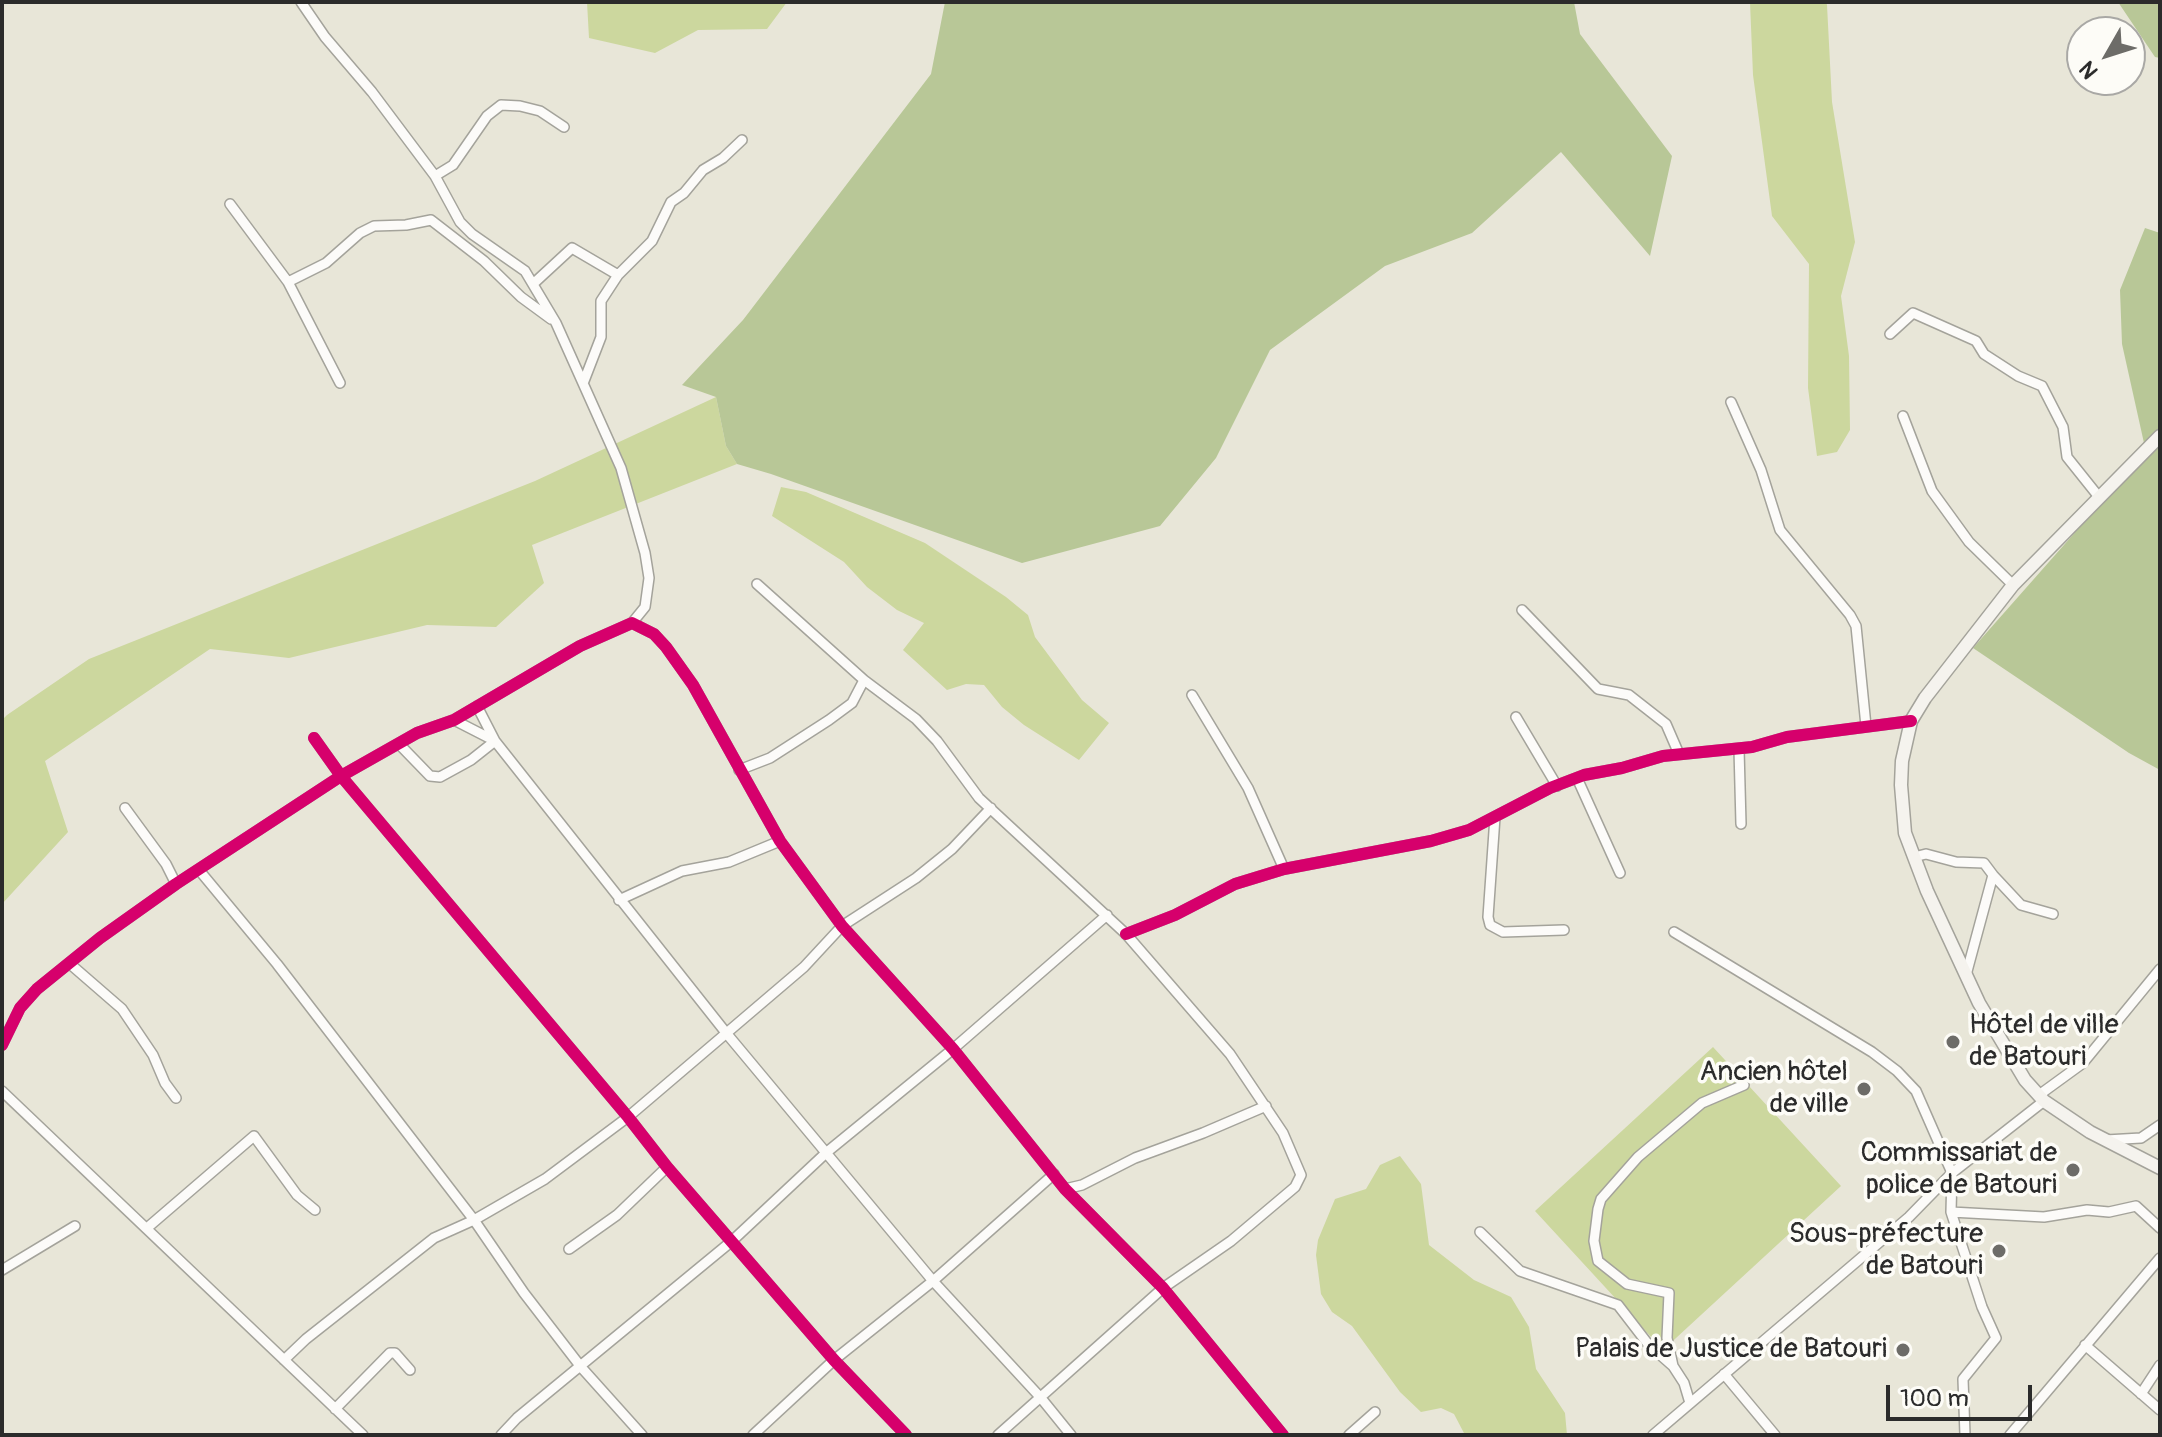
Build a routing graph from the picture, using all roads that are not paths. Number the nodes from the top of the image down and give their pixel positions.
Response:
1 (301, 2) edge
2 (564, 127) dead end
3 (742, 140) dead end
4 (435, 176) junction
5 (230, 204) dead end
6 (618, 275) junction
7 (288, 282) junction
8 (533, 284) junction
9 (556, 323) junction
10 (1890, 334) dead end
11 (584, 381) junction
12 (340, 383) dead end
13 (1731, 402) dead end
14 (1903, 416) dead end
15 (2160, 436) edge
16 (2099, 497) junction
17 (757, 584) dead end
18 (2013, 585) junction
19 (1522, 610) dead end
20 (632, 623) junction
21 (864, 680) junction
22 (1192, 695) dead end
23 (477, 706) junction
24 (1516, 717) dead end
25 (454, 720) junction
26 (1911, 721) junction
27 (1866, 726) junction
28 (314, 738) dead end
29 (495, 741) junction
30 (399, 744) junction
31 (1739, 749) junction
32 (1679, 754) junction
33 (739, 770) junction
34 (341, 776) junction
35 (1577, 778) junction
36 (1557, 786) junction
37 (125, 808) dead end
38 (991, 808) junction
39 (1495, 817) junction
40 (1741, 824) dead end
41 (780, 841) junction
42 (1914, 857) junction
43 (1284, 869) junction
44 (199, 870) junction
45 (1620, 873) dead end
46 (1993, 875) junction
47 (176, 884) junction
48 (619, 900) junction
49 (2053, 914) dead end
50 (1107, 915) junction
51 (842, 926) junction
52 (1564, 930) dead end
53 (1674, 932) dead end
54 (1126, 934) junction
55 (69, 963) junction
56 (2160, 969) edge
57 (1966, 975) junction
58 (727, 1034) junction
59 (2, 1045) edge
60 (953, 1049) junction
61 (1744, 1085) dead end
62 (2, 1091) edge
63 (176, 1098) dead end
64 (2041, 1098) junction
65 (1266, 1106) junction
66 (628, 1117) junction
67 (2160, 1125) edge
68 (2106, 1140) junction
69 (827, 1152) junction
70 (667, 1167) junction
71 (2160, 1168) edge
72 (1952, 1173) junction
73 (1054, 1174) junction
74 (1065, 1189) junction
75 (315, 1210) dead end
76 (1951, 1212) junction
77 (474, 1220) junction
78 (75, 1226) dead end
79 (147, 1228) junction
80 (2160, 1228) edge
81 (1480, 1232) dead end
82 (732, 1241) junction
83 (569, 1249) dead end
84 (2160, 1258) edge
85 (2, 1270) edge
86 (933, 1281) junction
87 (1163, 1288) junction
88 (2085, 1345) junction
89 (284, 1360) junction
90 (834, 1360) junction
91 (2160, 1365) edge
92 (1673, 1366) junction
93 (581, 1367) junction
94 (410, 1370) dead end
95 (1724, 1374) junction
96 (2141, 1394) junction
97 (1041, 1398) junction
98 (1690, 1403) junction
99 (335, 1409) junction
100 (2160, 1410) edge
101 (1375, 1412) dead end
102 (363, 1435) edge
103 (501, 1435) edge
104 (642, 1435) edge
105 (753, 1435) edge
106 (906, 1435) edge
107 (998, 1435) edge
108 (1071, 1435) edge
109 (1283, 1435) edge
110 (1349, 1435) edge
111 (1653, 1435) edge
112 (1775, 1435) edge
113 (1965, 1435) edge
114 (2010, 1435) edge

1 - 4 street
2 - 4 street
3 - 6 street
4 - 8 street
5 - 7 street
6 - 8 street
6 - 11 street
7 - 9 street
7 - 12 street
8 - 9 street
9 - 11 street
10 - 16 street
11 - 20 street
13 - 27 street
14 - 18 street
15 - 16 main road
16 - 18 main road
17 - 21 street
18 - 26 main road
19 - 32 street
20 - 23 street
20 - 33 street
21 - 33 street
21 - 38 street
22 - 43 street
23 - 25 street
23 - 29 street
24 - 36 street
25 - 29 street
25 - 30 street
26 - 27 street
26 - 42 main road
27 - 31 street
28 - 34 street
29 - 30 street
29 - 48 street
30 - 34 street
31 - 32 street
31 - 40 street
32 - 35 street
33 - 41 street
34 - 44 street
34 - 66 street
35 - 36 street
35 - 45 street
36 - 39 street
37 - 47 street
38 - 50 street
38 - 51 street
39 - 43 street
39 - 52 street
41 - 48 street
41 - 51 street
42 - 46 street
42 - 57 main road
43 - 54 street
44 - 47 street
44 - 77 street
46 - 49 street
46 - 57 street
47 - 55 street
48 - 58 street
50 - 54 street
50 - 60 street
51 - 58 street
51 - 60 street
53 - 72 street
54 - 65 street
55 - 59 street
55 - 63 street
56 - 64 street
57 - 64 main road
58 - 66 street
58 - 69 street
60 - 69 street
60 - 73 street
61 - 92 street
62 - 79 street
64 - 68 main road
64 - 72 street
65 - 74 street
65 - 87 street
66 - 70 street
66 - 77 street
67 - 68 street
68 - 71 main road
69 - 82 street
69 - 86 street
70 - 82 street
70 - 83 street
72 - 76 street
72 - 95 street
73 - 74 street
73 - 86 street
74 - 87 street
75 - 79 street
76 - 80 street
76 - 113 street
77 - 89 street
77 - 93 street
78 - 85 street
79 - 89 street
81 - 92 street
82 - 90 street
82 - 93 street
84 - 88 street
86 - 90 street
86 - 97 street
87 - 97 street
87 - 109 street
88 - 96 street
88 - 114 street
89 - 99 street
90 - 105 street
90 - 106 street
91 - 96 street
92 - 98 street
93 - 103 street
93 - 104 street
94 - 99 street
95 - 98 street
95 - 112 street
96 - 100 street
97 - 107 street
97 - 108 street
98 - 111 street
99 - 102 street
101 - 110 street

